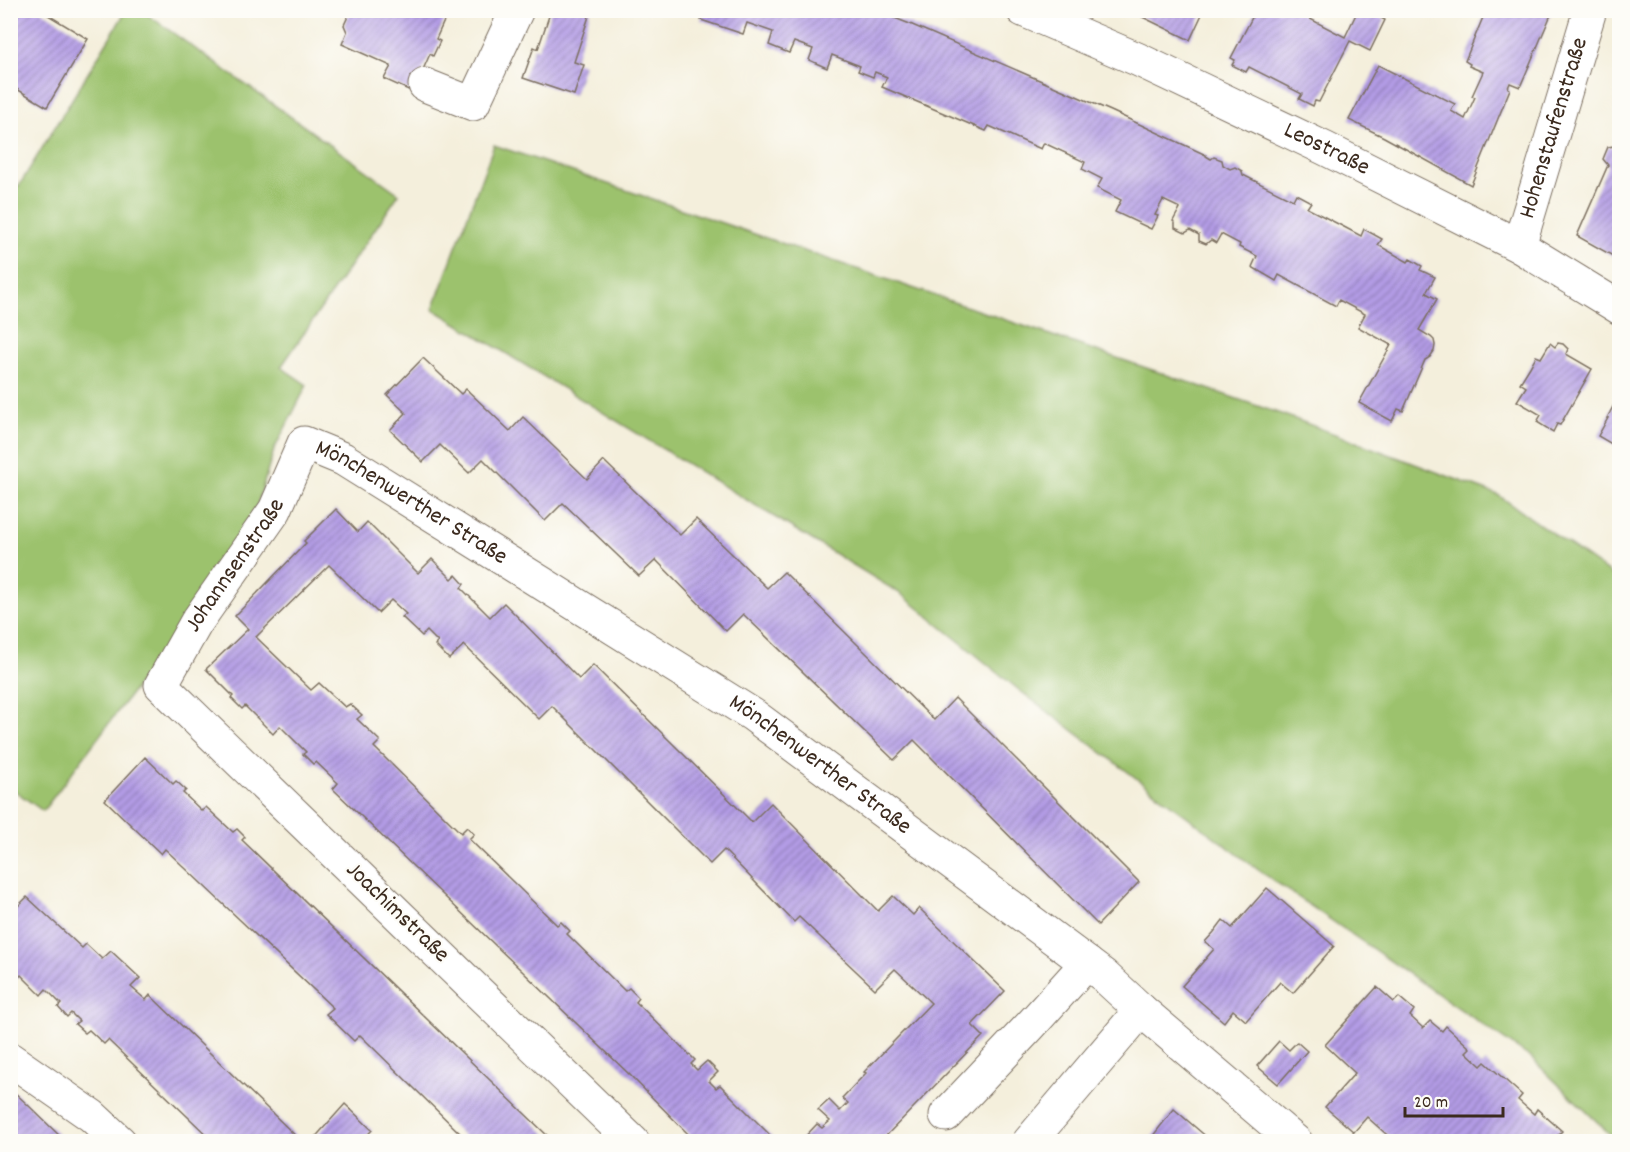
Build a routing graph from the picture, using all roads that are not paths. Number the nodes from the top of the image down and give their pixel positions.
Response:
1 (516, 10) edge
2 (1023, 10) edge
3 (1590, 10) edge
4 (425, 85) dead end
5 (1519, 246) junction
6 (1620, 308) edge
7 (304, 443) joint
8 (161, 685) joint
9 (1087, 963) junction
10 (1142, 1010) junction
11 (10, 1059) edge
12 (946, 1115) dead end
13 (120, 1142) edge
14 (633, 1142) edge
15 (1029, 1142) edge
16 (1296, 1142) edge

1 - 4 street
2 - 5 street, Leostraße
3 - 5 street, Hohenstaufenstraße
5 - 6 street, Leostraße
7 - 8 street, Johannsenstraße
7 - 9 street, Mönchenwerther Straße
8 - 14 street, Joachimstraße
9 - 10 street, Mönchenwerther Straße
9 - 12 street
10 - 15 street
10 - 16 street, Mönchenwerther Straße
11 - 13 street

